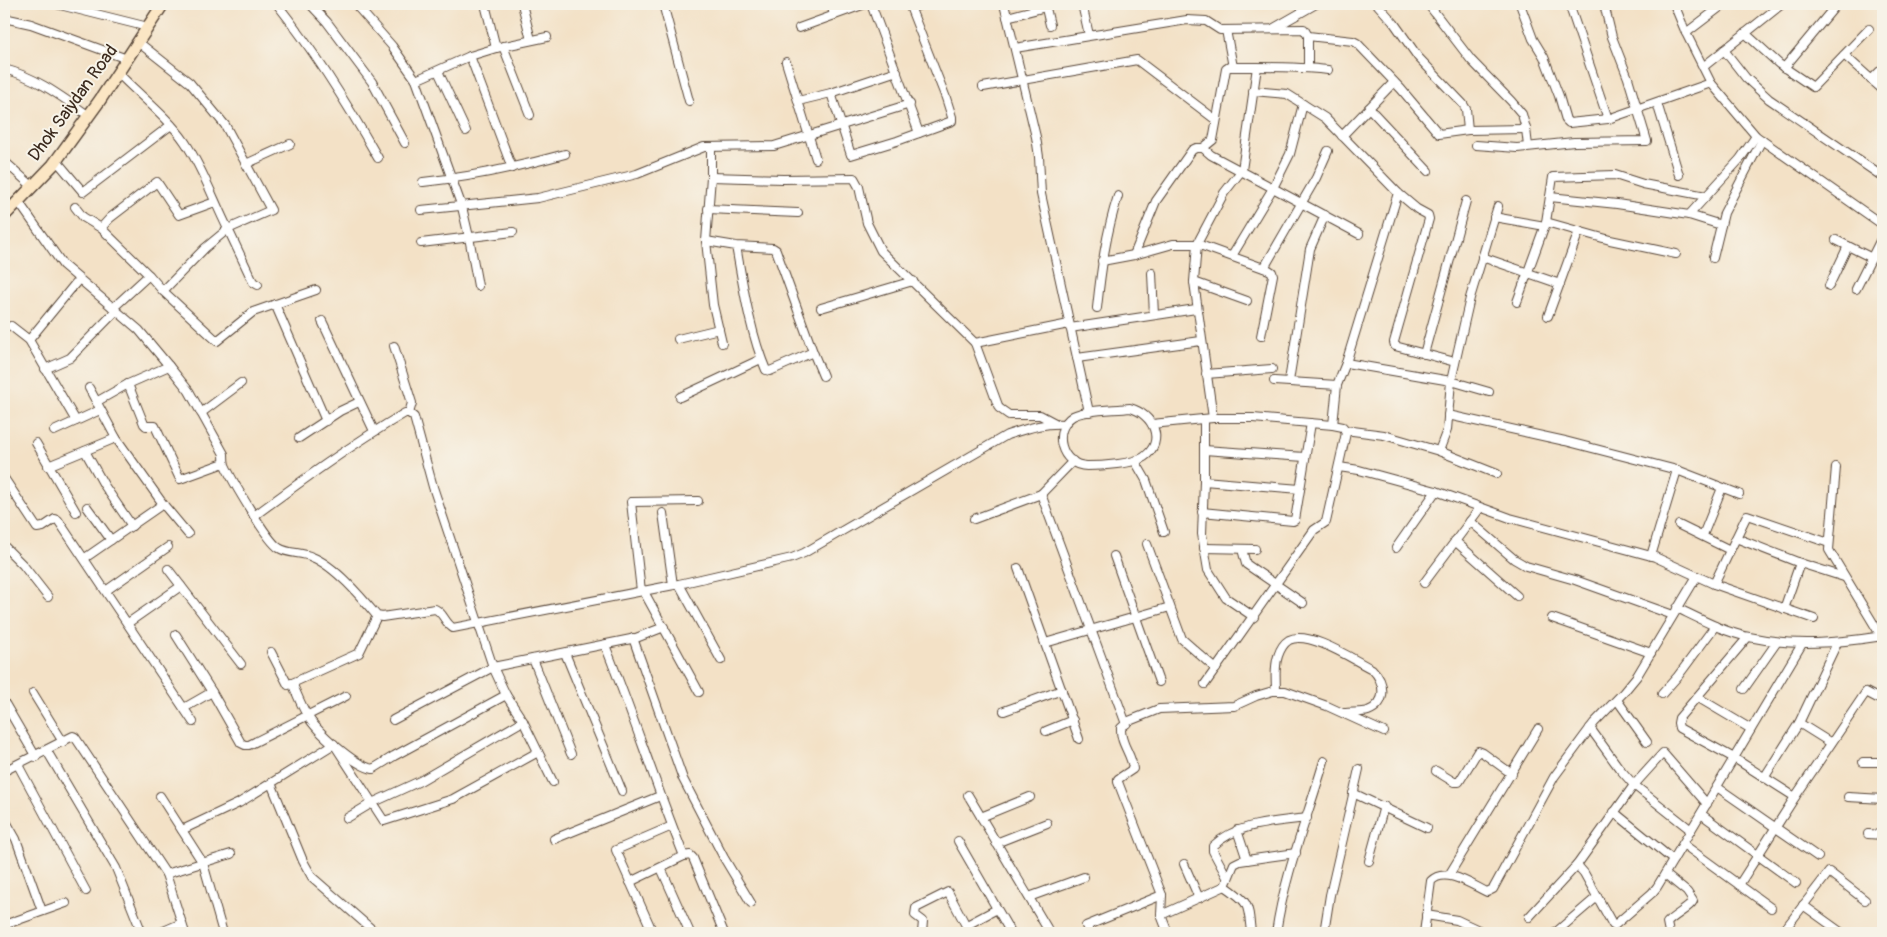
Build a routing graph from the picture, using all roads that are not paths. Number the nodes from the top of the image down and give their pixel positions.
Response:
1 (56, 4) edge
2 (163, 4) edge
3 (277, 4) edge
4 (310, 4) edge
5 (355, 4) edge
6 (485, 4) edge
7 (522, 4) edge
8 (664, 4) edge
9 (831, 4) edge
10 (865, 4) edge
11 (871, 4) edge
12 (923, 4) edge
13 (1004, 4) edge
14 (1082, 4) edge
15 (1316, 4) edge
16 (1377, 4) edge
17 (1428, 4) edge
18 (1520, 4) edge
19 (1569, 4) edge
20 (1604, 4) edge
21 (1674, 4) edge
22 (1724, 4) edge
23 (1782, 4) edge
24 (1837, 4) edge
25 (910, 6) edge
26 (1046, 6) edge
27 (834, 15) junction
28 (1007, 16) junction
29 (4, 18) edge
30 (1050, 25) dead end
31 (148, 27) junction
32 (799, 28) dead end
33 (1869, 29) dead end
34 (1226, 30) junction
35 (1272, 30) junction
36 (1686, 33) junction
37 (1745, 33) junction
38 (1089, 35) junction
39 (1308, 36) junction
40 (547, 37) dead end
41 (531, 40) junction
42 (138, 42) junction
43 (499, 47) junction
44 (1015, 48) junction
45 (1724, 50) junction
46 (1844, 55) junction
47 (470, 56) junction
48 (127, 59) junction
49 (786, 62) dead end
50 (1233, 67) junction
51 (1257, 67) junction
52 (1308, 67) junction
53 (1703, 67) junction
54 (1784, 68) junction
55 (1883, 68) edge
56 (4, 69) edge
57 (438, 70) junction
58 (1328, 70) dead end
59 (897, 71) junction
60 (118, 73) junction
61 (416, 80) junction
62 (1023, 80) junction
63 (1871, 80) junction
64 (1394, 82) junction
65 (1711, 84) junction
66 (983, 87) dead end
67 (1883, 90) edge
68 (1253, 91) junction
69 (831, 93) junction
70 (689, 101) dead end
71 (798, 101) junction
72 (1656, 103) junction
73 (910, 104) junction
74 (1303, 104) junction
75 (1369, 108) junction
76 (1638, 110) junction
77 (530, 115) dead end
78 (89, 116) junction
79 (1608, 119) junction
80 (1216, 120) junction
81 (171, 125) junction
82 (841, 126) junction
83 (1526, 129) junction
84 (1468, 130) junction
85 (466, 131) dead end
86 (919, 134) junction
87 (809, 136) junction
88 (1342, 136) junction
89 (1759, 138) junction
90 (405, 143) dead end
91 (290, 144) dead end
92 (1476, 146) dead end
93 (1528, 146) junction
94 (711, 147) junction
95 (1203, 148) junction
96 (1328, 151) dead end
97 (565, 154) dead end
98 (378, 158) dead end
99 (816, 159) dead end
100 (56, 160) junction
101 (4, 161) edge
102 (246, 164) junction
103 (512, 168) junction
104 (1242, 170) junction
105 (1428, 170) dead end
106 (1679, 175) dead end
107 (711, 177) junction
108 (1883, 177) edge
109 (452, 179) junction
110 (423, 182) dead end
111 (32, 186) junction
112 (1272, 188) junction
113 (1398, 193) junction
114 (1118, 196) dead end
115 (1706, 196) junction
116 (1550, 197) junction
117 (18, 201) junction
118 (1466, 201) dead end
119 (215, 202) junction
120 (1302, 204) junction
121 (1498, 206) dead end
122 (75, 207) dead end
123 (462, 207) junction
124 (708, 209) junction
125 (421, 210) dead end
126 (798, 213) dead end
127 (1689, 214) junction
128 (1325, 215) junction
129 (4, 216) edge
130 (1494, 217) junction
131 (1545, 224) junction
132 (1720, 225) junction
133 (1883, 226) edge
134 (101, 228) junction
135 (228, 229) junction
136 (1579, 231) junction
137 (513, 232) dead end
138 (1359, 234) dead end
139 (1883, 235) edge
140 (470, 237) junction
141 (1836, 240) dead end
142 (706, 242) junction
143 (421, 243) dead end
144 (1197, 244) junction
145 (736, 246) junction
146 (1848, 246) junction
147 (1676, 254) dead end
148 (1134, 255) junction
149 (1232, 256) junction
150 (1482, 256) junction
151 (1713, 258) dead end
152 (1872, 258) junction
153 (1102, 261) junction
154 (1264, 268) junction
155 (1152, 273) dead end
156 (1527, 273) junction
157 (150, 274) junction
158 (79, 279) junction
159 (913, 281) junction
160 (1194, 282) junction
161 (1560, 284) junction
162 (258, 285) dead end
163 (478, 286) dead end
164 (1829, 286) dead end
165 (1856, 289) dead end
166 (163, 290) junction
167 (316, 290) dead end
168 (1247, 301) dead end
169 (1517, 302) dead end
170 (275, 304) junction
171 (821, 308) dead end
172 (1097, 308) dead end
173 (115, 309) junction
174 (1196, 309) junction
175 (1154, 316) junction
176 (1548, 316) dead end
177 (322, 321) dead end
178 (11, 326) dead end
179 (1070, 326) junction
180 (719, 329) junction
181 (1261, 336) dead end
182 (678, 339) dead end
183 (29, 340) junction
184 (1201, 341) junction
185 (722, 343) dead end
186 (975, 343) junction
187 (394, 346) dead end
188 (813, 352) junction
189 (1424, 354) junction
190 (1077, 358) junction
191 (761, 359) junction
192 (1455, 362) junction
193 (1346, 363) junction
194 (169, 366) junction
195 (46, 369) junction
196 (1272, 370) dead end
197 (1206, 374) junction
198 (823, 376) dead end
199 (1274, 381) dead end
200 (1451, 381) junction
201 (1289, 382) junction
202 (241, 383) dead end
203 (128, 384) junction
204 (1337, 385) junction
205 (88, 388) dead end
206 (1489, 392) dead end
207 (680, 397) dead end
208 (359, 402) junction
209 (98, 406) junction
210 (1089, 412) junction
211 (201, 413) junction
212 (410, 413) junction
213 (1448, 415) junction
214 (1214, 418) junction
215 (1204, 419) junction
216 (326, 420) junction
217 (76, 421) junction
218 (1055, 423) junction
219 (1311, 423) junction
220 (1065, 424) junction
221 (1152, 424) junction
222 (1333, 425) junction
223 (1345, 430) junction
224 (54, 431) dead end
225 (374, 431) junction
226 (116, 438) junction
227 (299, 438) dead end
228 (36, 443) dead end
229 (1204, 450) junction
230 (84, 451) junction
231 (1440, 452) junction
232 (1305, 457) junction
233 (1073, 461) junction
234 (1135, 461) junction
235 (224, 463) junction
236 (48, 466) junction
237 (1836, 466) dead end
238 (1339, 467) junction
239 (1677, 470) junction
240 (1498, 474) dead end
241 (4, 478) edge
242 (1204, 481) junction
243 (1722, 488) junction
244 (1300, 489) junction
245 (1436, 491) junction
246 (1041, 494) junction
247 (1739, 494) dead end
248 (698, 501) dead end
249 (163, 504) junction
250 (87, 507) dead end
251 (1480, 508) junction
252 (76, 512) dead end
253 (1202, 512) junction
254 (663, 513) dead end
255 (254, 516) junction
256 (974, 519) dead end
257 (1470, 522) junction
258 (1679, 525) dead end
259 (132, 526) junction
260 (1164, 532) dead end
261 (188, 534) dead end
262 (1703, 535) junction
263 (1736, 538) junction
264 (111, 540) junction
265 (1455, 541) junction
266 (1829, 543) junction
267 (1147, 544) dead end
268 (4, 546) edge
269 (168, 546) dead end
270 (1204, 548) junction
271 (1396, 548) dead end
272 (1242, 549) junction
273 (1255, 549) dead end
274 (1730, 550) junction
275 (1114, 556) dead end
276 (1651, 556) junction
277 (85, 558) junction
278 (1800, 563) junction
279 (1018, 568) dead end
280 (168, 569) dead end
281 (1696, 576) junction
282 (1844, 577) junction
283 (1424, 583) dead end
284 (1714, 584) junction
285 (676, 585) junction
286 (181, 586) junction
287 (1276, 586) junction
288 (106, 590) junction
289 (642, 591) junction
290 (1517, 596) dead end
291 (48, 597) dead end
292 (1302, 602) dead end
293 (1170, 607) junction
294 (1784, 609) junction
295 (1675, 612) junction
296 (377, 616) junction
297 (1254, 616) junction
298 (1136, 617) junction
299 (1552, 618) dead end
300 (1814, 619) dead end
301 (128, 623) junction
302 (478, 623) junction
303 (664, 626) junction
304 (1715, 626) junction
305 (1091, 630) junction
306 (176, 635) dead end
307 (1882, 636) edge
308 (1748, 637) junction
309 (633, 638) junction
310 (1045, 642) junction
311 (1777, 642) junction
312 (1837, 643) junction
313 (1802, 644) junction
314 (605, 645) junction
315 (271, 652) dead end
316 (565, 653) junction
317 (1651, 653) junction
318 (533, 659) junction
319 (721, 660) dead end
320 (241, 664) dead end
321 (493, 667) junction
322 (1216, 669) junction
323 (1159, 682) dead end
324 (292, 683) junction
325 (1205, 684) dead end
326 (1744, 689) dead end
327 (1062, 690) junction
328 (1276, 691) junction
329 (212, 692) junction
330 (700, 692) dead end
331 (33, 693) dead end
332 (1662, 694) dead end
333 (506, 695) junction
334 (346, 696) dead end
335 (1697, 698) junction
336 (1617, 700) junction
337 (1883, 701) edge
338 (4, 702) edge
339 (184, 708) junction
340 (1004, 711) dead end
341 (1342, 713) junction
342 (307, 716) junction
343 (392, 720) dead end
344 (1073, 720) junction
345 (523, 721) junction
346 (193, 722) dead end
347 (1798, 723) junction
348 (1126, 724) junction
349 (1590, 728) junction
350 (1538, 729) dead end
351 (1751, 729) junction
352 (1046, 731) dead end
353 (1384, 732) dead end
354 (1080, 739) dead end
355 (63, 742) junction
356 (1648, 742) dead end
357 (1831, 743) junction
358 (334, 744) junction
359 (47, 751) junction
360 (538, 752) junction
361 (572, 754) dead end
362 (36, 756) junction
363 (1734, 758) junction
364 (1324, 761) dead end
365 (1863, 762) dead end
366 (1883, 762) edge
367 (18, 765) junction
368 (1359, 768) dead end
369 (4, 771) edge
370 (1436, 771) dead end
371 (1512, 774) junction
372 (1764, 778) junction
373 (553, 782) dead end
374 (271, 784) junction
375 (1634, 785) junction
376 (1717, 787) junction
377 (622, 791) dead end
378 (1354, 793) junction
379 (968, 795) dead end
380 (160, 796) dead end
381 (660, 796) junction
382 (1030, 797) dead end
383 (1795, 797) junction
384 (1848, 797) dead end
385 (1883, 799) edge
386 (372, 803) junction
387 (1707, 804) junction
388 (1384, 806) junction
389 (1614, 812) junction
390 (1701, 814) junction
391 (981, 817) junction
392 (4, 818) edge
393 (346, 818) dead end
394 (1307, 818) junction
395 (1047, 823) dead end
396 (672, 826) junction
397 (1776, 827) junction
398 (1427, 828) dead end
399 (182, 830) junction
400 (1237, 830) junction
401 (1691, 830) junction
402 (1868, 834) dead end
403 (1883, 835) edge
404 (554, 838) dead end
405 (958, 841) dead end
406 (996, 843) junction
407 (1683, 844) junction
408 (1296, 853) junction
409 (231, 854) dead end
410 (1758, 855) junction
411 (684, 856) junction
412 (1818, 857) dead end
413 (1248, 860) junction
414 (1673, 860) junction
415 (1370, 861) dead end
416 (203, 863) junction
417 (1184, 864) dead end
418 (1577, 865) junction
419 (660, 868) junction
420 (166, 874) junction
421 (1665, 874) junction
422 (1449, 875) junction
423 (1084, 877) dead end
424 (630, 882) junction
425 (1226, 883) junction
426 (1796, 883) dead end
427 (1739, 884) junction
428 (86, 892) dead end
429 (1162, 895) junction
430 (1029, 897) junction
431 (1597, 897) junction
432 (1199, 898) junction
433 (1865, 900) dead end
434 (66, 903) dead end
435 (751, 903) dead end
436 (1803, 905) junction
437 (1771, 908) dead end
438 (997, 909) junction
439 (42, 911) junction
440 (1162, 914) junction
441 (1426, 915) junction
442 (1529, 917) dead end
443 (182, 923) junction
444 (4, 924) edge
445 (969, 929) edge
446 (142, 933) edge
447 (159, 933) edge
448 (185, 933) edge
449 (223, 933) edge
450 (376, 933) edge
451 (652, 933) edge
452 (690, 933) edge
453 (724, 933) edge
454 (922, 933) edge
455 (1011, 933) edge
456 (1050, 933) edge
457 (1090, 933) edge
458 (1168, 933) edge
459 (1251, 933) edge
460 (1276, 933) edge
461 (1324, 933) edge
462 (1424, 933) edge
463 (1485, 933) edge
464 (1555, 933) edge
465 (1669, 933) edge
466 (1782, 933) edge
467 (1842, 933) edge

1 - 31 street
2 - 31 main road, Dhok Saiydan Road
3 - 98 street
4 - 90 street
5 - 61 street
6 - 43 street
7 - 41 street
8 - 70 street
9 - 27 street
10 - 27 street
11 - 59 street
12 - 25 street
13 - 28 street
14 - 38 street
15 - 35 street
16 - 84 street
17 - 83 street
18 - 79 street
19 - 79 street
20 - 76 street
21 - 36 street
22 - 36 street
23 - 37 street
24 - 54 street
25 - 86 street
26 - 28 street
26 - 30 street
27 - 32 street
28 - 44 street
29 - 48 street
31 - 42 main road, Dhok Saiydan Road
33 - 46 street
34 - 35 street
34 - 38 street
34 - 50 street
35 - 39 street
36 - 53 street
37 - 45 street
37 - 54 street
38 - 44 street
39 - 52 street
39 - 64 street
40 - 41 street
41 - 43 street
42 - 48 main road, Dhok Saiydan Road
42 - 102 street
43 - 47 street
43 - 77 street
44 - 62 street
45 - 53 street
45 - 108 street
46 - 54 street
46 - 63 street
47 - 57 street
47 - 103 street
48 - 60 main road, Dhok Saiydan Road
49 - 71 street
50 - 51 street
50 - 80 street
51 - 52 street
51 - 68 street
52 - 58 street
53 - 65 street
55 - 63 street
56 - 78 street
57 - 61 street
57 - 85 street
59 - 69 street
59 - 73 street
60 - 78 main road, Dhok Saiydan Road
60 - 81 street
61 - 109 street
62 - 66 street
62 - 80 street
62 - 179 street
63 - 67 street
64 - 75 street
64 - 84 street
65 - 72 street
65 - 89 street
68 - 74 street
68 - 104 street
69 - 71 street
69 - 82 street
71 - 87 street
72 - 76 street
72 - 106 street
73 - 82 street
73 - 86 street
74 - 88 street
74 - 112 street
75 - 88 street
75 - 105 street
76 - 79 street
76 - 93 street
78 - 100 main road, Dhok Saiydan Road
80 - 95 street
81 - 100 street
81 - 119 street
82 - 86 street
82 - 87 street
83 - 84 street
83 - 93 street
87 - 94 street
87 - 99 street
88 - 113 street
89 - 115 street
89 - 132 street
89 - 133 street
91 - 102 street
92 - 93 street
94 - 107 street
94 - 123 street
95 - 104 street
95 - 148 street
96 - 120 street
97 - 103 street
100 - 111 main road, Dhok Saiydan Road
101 - 111 street
102 - 135 street
103 - 109 street
104 - 112 street
104 - 144 street
107 - 124 street
107 - 159 street
109 - 110 street
109 - 123 street
111 - 117 main road, Dhok Saiydan Road
112 - 120 street
112 - 149 street
113 - 189 street
113 - 193 street
114 - 153 street
115 - 116 street
115 - 127 street
116 - 127 street
116 - 131 street
117 - 129 main road, Dhok Saiydan Road
117 - 158 street
118 - 189 street
119 - 134 street
119 - 135 street
120 - 128 street
120 - 154 street
121 - 130 street
122 - 134 street
123 - 125 street
123 - 140 street
124 - 126 street
124 - 142 street
127 - 132 street
128 - 138 street
128 - 201 street
130 - 131 street
130 - 150 street
131 - 136 street
131 - 156 street
132 - 151 street
134 - 157 street
135 - 162 street
135 - 166 street
136 - 147 street
136 - 161 street
137 - 140 street
139 - 152 street
140 - 143 street
140 - 163 street
141 - 146 street
142 - 145 street
142 - 180 street
144 - 148 street
144 - 149 street
144 - 160 street
145 - 188 street
145 - 191 street
146 - 152 street
146 - 164 street
148 - 153 street
149 - 154 street
150 - 156 street
150 - 192 street
152 - 165 street
153 - 172 street
154 - 181 street
155 - 175 street
156 - 161 street
156 - 169 street
157 - 166 street
157 - 173 street
158 - 173 street
158 - 183 street
159 - 171 street
159 - 186 street
160 - 168 street
160 - 174 street
161 - 176 street
166 - 170 street
167 - 170 street
170 - 216 street
173 - 194 street
173 - 195 street
174 - 175 street
174 - 184 street
175 - 179 street
177 - 208 street
178 - 183 street
179 - 186 street
179 - 190 street
180 - 182 street
180 - 185 street
183 - 195 street
184 - 190 street
184 - 197 street
186 - 218 street
187 - 212 street
188 - 191 street
188 - 198 street
189 - 192 street
190 - 210 street
191 - 207 street
192 - 200 street
193 - 200 street
193 - 204 street
194 - 203 street
194 - 211 street
195 - 217 street
196 - 197 street
197 - 214 street
199 - 201 street
200 - 206 street
200 - 213 street
201 - 204 street
202 - 211 street
203 - 209 street
203 - 235 street
204 - 222 street
205 - 209 street
208 - 216 street
208 - 225 street
209 - 217 street
209 - 226 street
210 - 220 street
210 - 221 street
211 - 235 street
212 - 225 street
212 - 302 street
213 - 231 street
213 - 239 street
214 - 215 street
214 - 219 street
215 - 221 street
215 - 229 street
216 - 227 street
217 - 224 street
218 - 220 street
218 - 285 street
219 - 222 street
219 - 232 street
220 - 233 street
221 - 234 street
222 - 223 street
223 - 231 street
223 - 238 street
225 - 255 street
226 - 230 street
226 - 249 street
228 - 236 street
229 - 232 street
229 - 242 street
230 - 236 street
230 - 259 street
231 - 240 street
232 - 244 street
233 - 234 street
233 - 246 street
234 - 260 street
235 - 255 street
236 - 252 street
237 - 266 street
238 - 245 street
238 - 287 street
239 - 243 street
239 - 276 street
241 - 277 street
242 - 244 street
242 - 253 street
243 - 247 street
243 - 262 street
244 - 253 street
245 - 251 street
245 - 271 street
246 - 256 street
246 - 305 street
248 - 289 street
249 - 259 street
249 - 261 street
250 - 264 street
251 - 257 street
251 - 276 street
253 - 270 street
254 - 285 street
255 - 296 street
257 - 265 street
257 - 295 street
258 - 262 street
259 - 264 street
262 - 274 street
263 - 266 street
263 - 274 street
263 - 278 street
264 - 277 street
265 - 283 street
265 - 290 street
266 - 282 street
267 - 293 street
268 - 291 street
269 - 288 street
270 - 272 street
270 - 297 street
272 - 273 street
272 - 287 street
274 - 284 street
275 - 298 street
276 - 281 street
277 - 288 street
278 - 282 street
278 - 294 street
279 - 310 street
280 - 286 street
281 - 284 street
281 - 295 street
282 - 307 street
284 - 294 street
285 - 289 street
285 - 319 street
286 - 301 street
286 - 320 street
287 - 292 street
287 - 297 street
288 - 301 street
289 - 302 street
289 - 303 street
293 - 298 street
293 - 322 street
294 - 300 street
295 - 304 street
295 - 317 street
296 - 302 street
296 - 324 street
297 - 322 street
298 - 305 street
298 - 323 street
299 - 317 street
301 - 339 street
302 - 321 street
303 - 309 street
303 - 330 street
304 - 308 street
304 - 332 street
305 - 310 street
305 - 348 street
306 - 329 street
307 - 312 street
308 - 311 street
308 - 335 street
309 - 314 street
309 - 435 street
310 - 327 street
311 - 313 street
311 - 326 street
312 - 313 street
312 - 347 street
313 - 351 street
314 - 316 street
314 - 381 street
315 - 324 street
316 - 318 street
316 - 377 street
317 - 336 street
318 - 321 street
318 - 361 street
321 - 333 street
321 - 343 street
322 - 325 street
324 - 342 street
327 - 340 street
327 - 344 street
328 - 341 street
328 - 341 street
328 - 348 street
329 - 339 street
329 - 342 street
331 - 355 street
333 - 345 street
333 - 358 street
334 - 342 street
335 - 351 street
335 - 363 street
336 - 349 street
336 - 356 street
337 - 357 street
338 - 362 street
339 - 346 street
341 - 353 street
342 - 358 street
344 - 352 street
344 - 354 street
345 - 360 street
345 - 386 street
347 - 357 street
347 - 372 street
348 - 429 street
349 - 375 street
349 - 422 street
350 - 371 street
351 - 363 street
355 - 359 street
355 - 420 street
357 - 383 street
358 - 374 street
358 - 386 street
359 - 362 street
359 - 446 street
360 - 373 street
360 - 386 street
362 - 367 street
363 - 372 street
363 - 376 street
364 - 394 street
365 - 366 street
367 - 369 street
367 - 428 street
368 - 378 street
370 - 371 street
371 - 422 street
372 - 383 street
374 - 399 street
374 - 450 street
375 - 387 street
375 - 389 street
375 - 401 street
376 - 387 street
376 - 397 street
378 - 388 street
378 - 461 street
379 - 391 street
380 - 399 street
381 - 396 street
381 - 404 street
382 - 391 street
383 - 397 street
384 - 385 street
386 - 393 street
387 - 390 street
388 - 398 street
388 - 415 street
389 - 414 street
389 - 418 street
390 - 401 street
390 - 410 street
391 - 406 street
392 - 439 street
394 - 400 street
394 - 408 street
395 - 406 street
396 - 411 street
396 - 424 street
397 - 410 street
397 - 412 street
399 - 416 street
400 - 413 street
400 - 425 street
401 - 407 street
402 - 403 street
405 - 438 street
406 - 430 street
407 - 414 street
407 - 427 street
408 - 413 street
408 - 460 street
409 - 416 street
410 - 426 street
410 - 427 street
411 - 419 street
411 - 453 street
413 - 425 street
414 - 421 street
416 - 420 street
416 - 449 street
417 - 432 street
418 - 431 street
418 - 442 street
419 - 424 street
419 - 452 street
420 - 443 street
421 - 431 street
421 - 465 street
422 - 441 street
423 - 430 street
424 - 451 street
425 - 432 street
425 - 459 street
427 - 437 street
429 - 440 street
429 - 457 street
430 - 456 street
431 - 464 street
432 - 440 street
433 - 436 street
434 - 439 street
436 - 466 street
436 - 467 street
438 - 445 street
438 - 455 street
439 - 444 street
440 - 458 street
441 - 462 street
441 - 463 street
443 - 447 street
443 - 448 street
445 - 454 street

